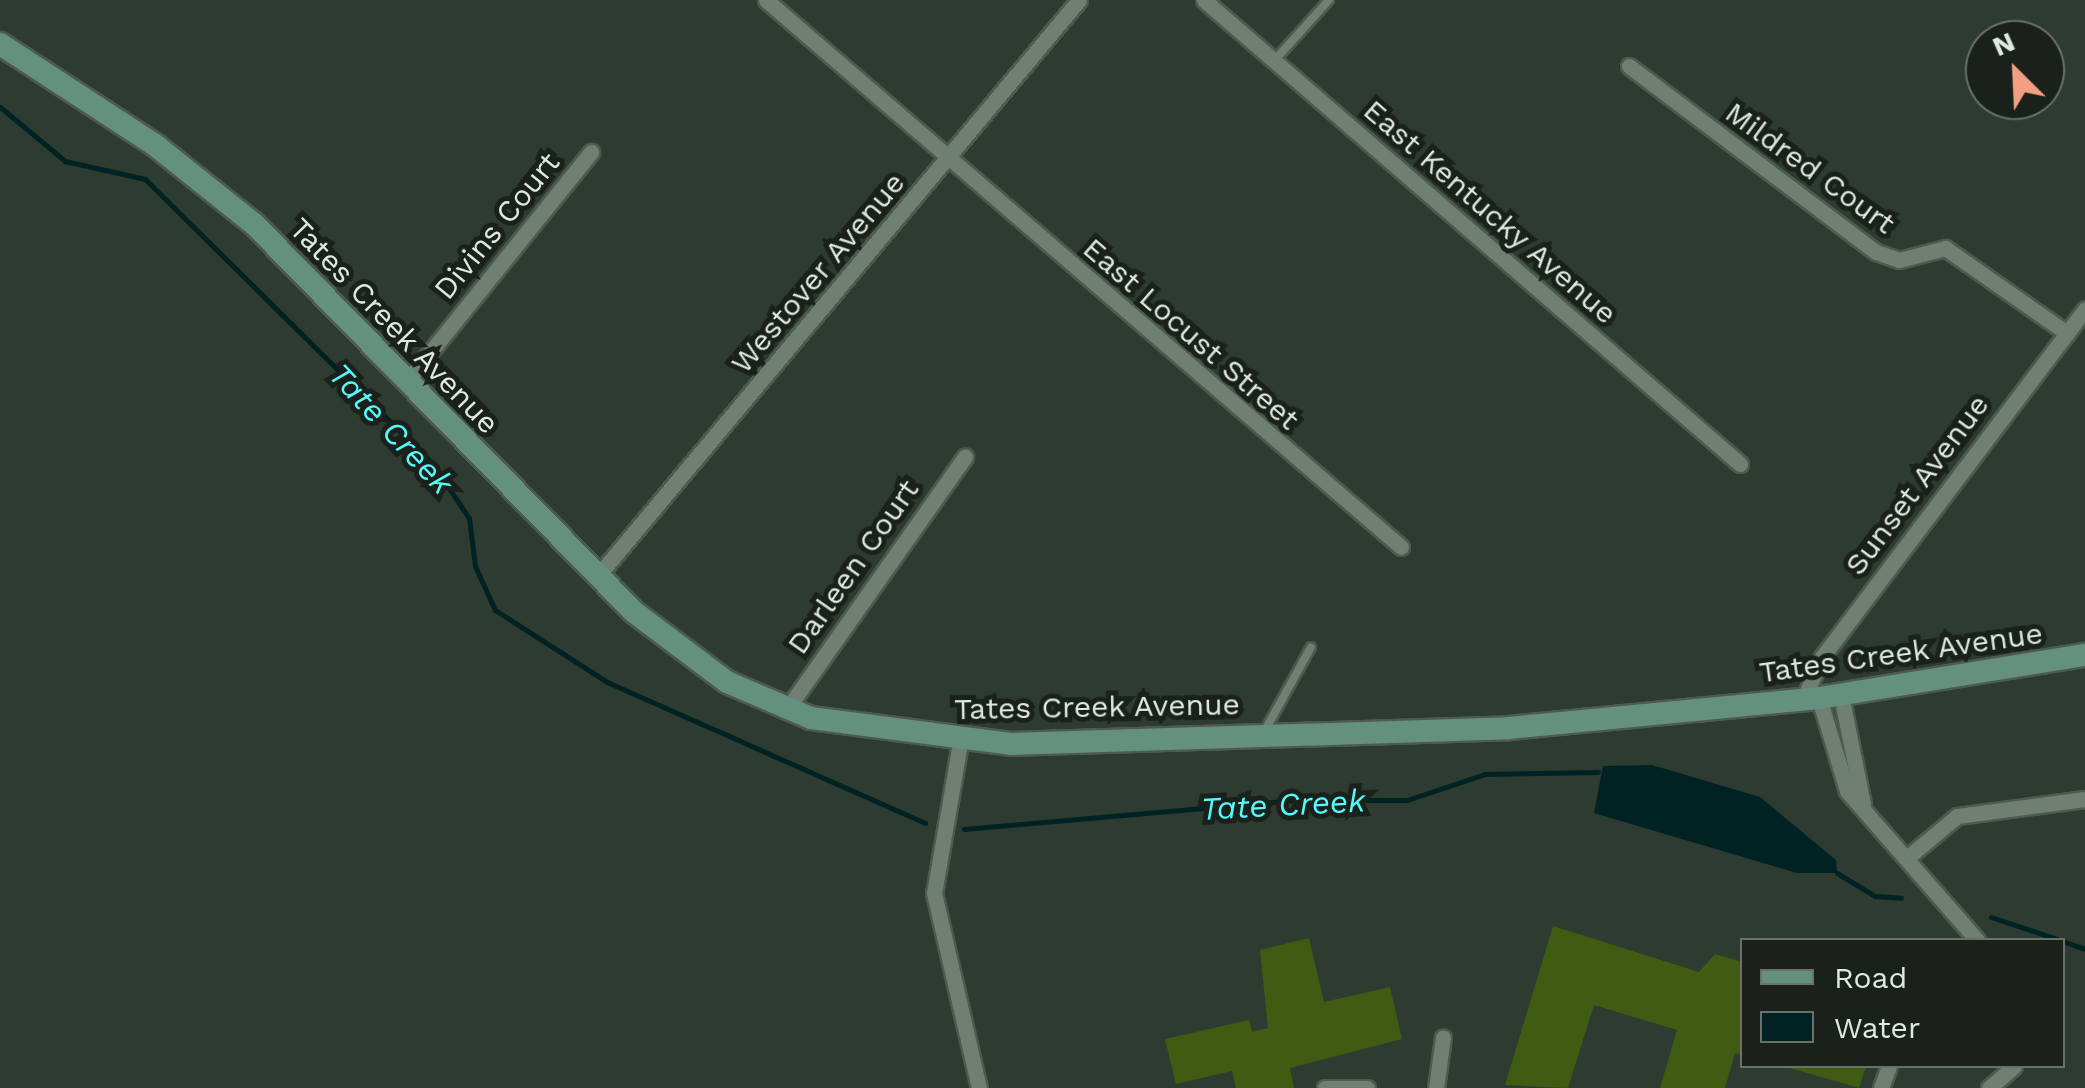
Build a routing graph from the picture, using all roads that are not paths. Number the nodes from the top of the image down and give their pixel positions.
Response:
1 (766, 0) edge
2 (1079, 0) edge
3 (1204, 0) edge
4 (1329, 0) edge
5 (0, 44) edge
6 (1274, 61) junction
7 (1629, 66) dead end
8 (592, 152) dead end
9 (949, 160) junction
10 (2085, 309) edge
11 (2067, 333) junction
12 (407, 380) junction
13 (965, 456) dead end
14 (1740, 464) dead end
15 (1401, 547) dead end
16 (596, 578) junction
17 (1311, 647) dead end
18 (2085, 655) edge
19 (1821, 698) junction
20 (787, 709) junction
21 (1263, 734) junction
22 (960, 743) junction
23 (2085, 799) edge
24 (1908, 857) junction
25 (1975, 938) edge
26 (1442, 1037) dead end
27 (2010, 1069) edge
28 (979, 1088) edge
29 (1325, 1088) edge
30 (1367, 1088) edge
31 (1436, 1088) edge
32 (1989, 1088) edge
33 (2019, 1088) edge

1 - 9 street, East Locust Street
2 - 9 street, Westover Avenue
3 - 6 street, East Kentucky Avenue
4 - 6 lane
5 - 12 main road, Tates Creek Avenue
6 - 14 street, East Kentucky Avenue
7 - 11 street, Mildred Court
8 - 12 street, Divins Court
9 - 15 street, East Locust Street
9 - 16 street, Westover Avenue
10 - 11 street, Sunset Avenue
11 - 19 street, Sunset Avenue
12 - 16 main road, Tates Creek Avenue
13 - 20 street, Darleen Court
16 - 20 main road, Tates Creek Avenue
17 - 21 lane
18 - 19 main road, Tates Creek Avenue
19 - 21 main road, Tates Creek Avenue
19 - 24 street
20 - 22 main road, Tates Creek Avenue
21 - 22 main road, Tates Creek Avenue
22 - 28 street
23 - 24 street
24 - 25 street
26 - 31 street
27 - 32 street
27 - 33 street
29 - 30 street

